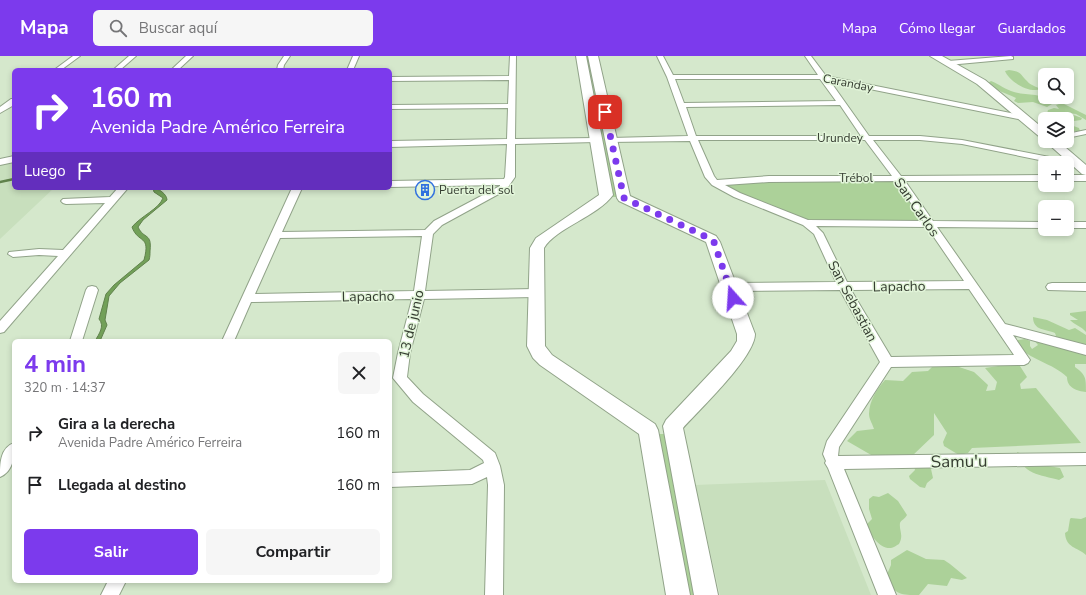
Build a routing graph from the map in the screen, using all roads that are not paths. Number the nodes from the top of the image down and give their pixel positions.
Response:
1 (76, 56) edge
2 (133, 56) edge
3 (190, 56) edge
4 (287, 56) edge
5 (356, 56) edge
6 (513, 56) edge
7 (581, 56) edge
8 (593, 56) edge
9 (660, 56) edge
10 (808, 56) edge
11 (935, 56) edge
12 (1009, 57) edge
13 (948, 63) junction
14 (60, 68) edge
15 (118, 68) edge
16 (176, 68) edge
17 (280, 68) edge
18 (351, 68) edge
19 (671, 77) junction
20 (512, 78) junction
21 (823, 78) junction
22 (392, 80) edge
23 (12, 102) edge
24 (842, 103) junction
25 (682, 105) junction
26 (511, 106) junction
27 (392, 108) edge
28 (0, 111) edge
29 (1023, 118) junction
30 (1038, 130) edge
31 (1086, 132) edge
32 (1074, 135) edge
33 (693, 138) junction
34 (867, 138) junction
35 (604, 140) junction
36 (510, 141) junction
37 (392, 144) edge
38 (1059, 148) edge
39 (1038, 157) edge
40 (12, 159) edge
41 (0, 162) edge
42 (1083, 168) edge
43 (898, 178) junction
44 (1038, 178) edge
45 (1074, 178) edge
46 (1086, 178) edge
47 (508, 182) junction
48 (715, 183) junction
49 (392, 184) edge
50 (121, 190) edge
51 (296, 190) edge
52 (624, 198) junction
53 (113, 200) junction
54 (602, 200) junction
55 (66, 201) dead end
56 (807, 223) junction
57 (930, 225) junction
58 (1038, 225) edge
59 (1074, 225) edge
60 (1086, 225) edge
61 (428, 233) junction
62 (276, 235) junction
63 (65, 253) junction
64 (13, 254) dead end
65 (972, 285) junction
66 (729, 287) junction
67 (844, 287) junction
68 (1052, 287) dead end
69 (1086, 287) edge
70 (92, 290) dead end
71 (535, 293) junction
72 (419, 295) junction
73 (248, 298) junction
74 (5, 318) edge
75 (1001, 327) junction
76 (0, 329) edge
77 (77, 339) edge
78 (229, 339) edge
79 (1086, 350) edge
80 (887, 362) junction
81 (395, 378) edge
82 (673, 426) junction
83 (648, 430) junction
84 (12, 452) edge
85 (1086, 459) edge
86 (832, 463) junction
87 (493, 466) junction
88 (0, 470) edge
89 (392, 480) edge
90 (116, 583) edge
91 (110, 595) edge
92 (494, 595) edge
93 (678, 595) edge
94 (706, 595) edge
95 (887, 595) edge

1 - 14 street
2 - 15 street
3 - 16 street
4 - 17 street
5 - 18 street
6 - 20 street
7 - 35 street
8 - 35 street
9 - 19 street
10 - 21 street, San Carlos
11 - 13 street
12 - 13 street
13 - 29 street
19 - 21 street, Caranday
19 - 25 street
20 - 22 street
20 - 26 street
21 - 24 street, San Carlos
21 - 29 street, Caranday
23 - 28 street
24 - 25 street
24 - 34 street, San Carlos
25 - 33 street
26 - 27 street
26 - 36 street
29 - 30 street
31 - 32 street
33 - 34 street, Urundey
33 - 35 street, Urundey
33 - 48 street
34 - 39 street, Urundey
34 - 43 street, San Carlos
35 - 36 street, Urundey
35 - 52 street
35 - 54 street
36 - 37 street, Urundey
36 - 47 street
38 - 42 street
40 - 41 street
43 - 44 street, Trébol
43 - 48 street, Trébol
43 - 57 street, San Carlos
45 - 46 street
47 - 49 street
47 - 61 street
48 - 56 street, San Sebastian
50 - 53 street
51 - 62 street
52 - 54 street
52 - 66 street
53 - 55 street
53 - 63 street
54 - 71 street
56 - 57 street
56 - 67 street, San Sebastian
57 - 58 street
57 - 65 street, San Carlos
59 - 60 street
61 - 62 street
61 - 72 street, 13 de junio
62 - 73 street
63 - 64 street
63 - 74 street
65 - 67 street, Lapacho
65 - 75 street, San Carlos
66 - 67 street, Lapacho
66 - 82 street
67 - 80 street, San Sebastian
68 - 69 street
70 - 77 street
71 - 72 street, Lapacho
71 - 83 street
72 - 73 street, Lapacho
72 - 81 street, 13 de junio
73 - 78 street
74 - 76 street
75 - 79 street
75 - 80 street, San Carlos
80 - 86 street
81 - 87 street, 13 de junio
82 - 83 street
82 - 94 street
83 - 93 street
84 - 88 street
85 - 86 street, Samu'u
86 - 95 street
87 - 89 street
87 - 92 street, 13 de junio
90 - 91 street

